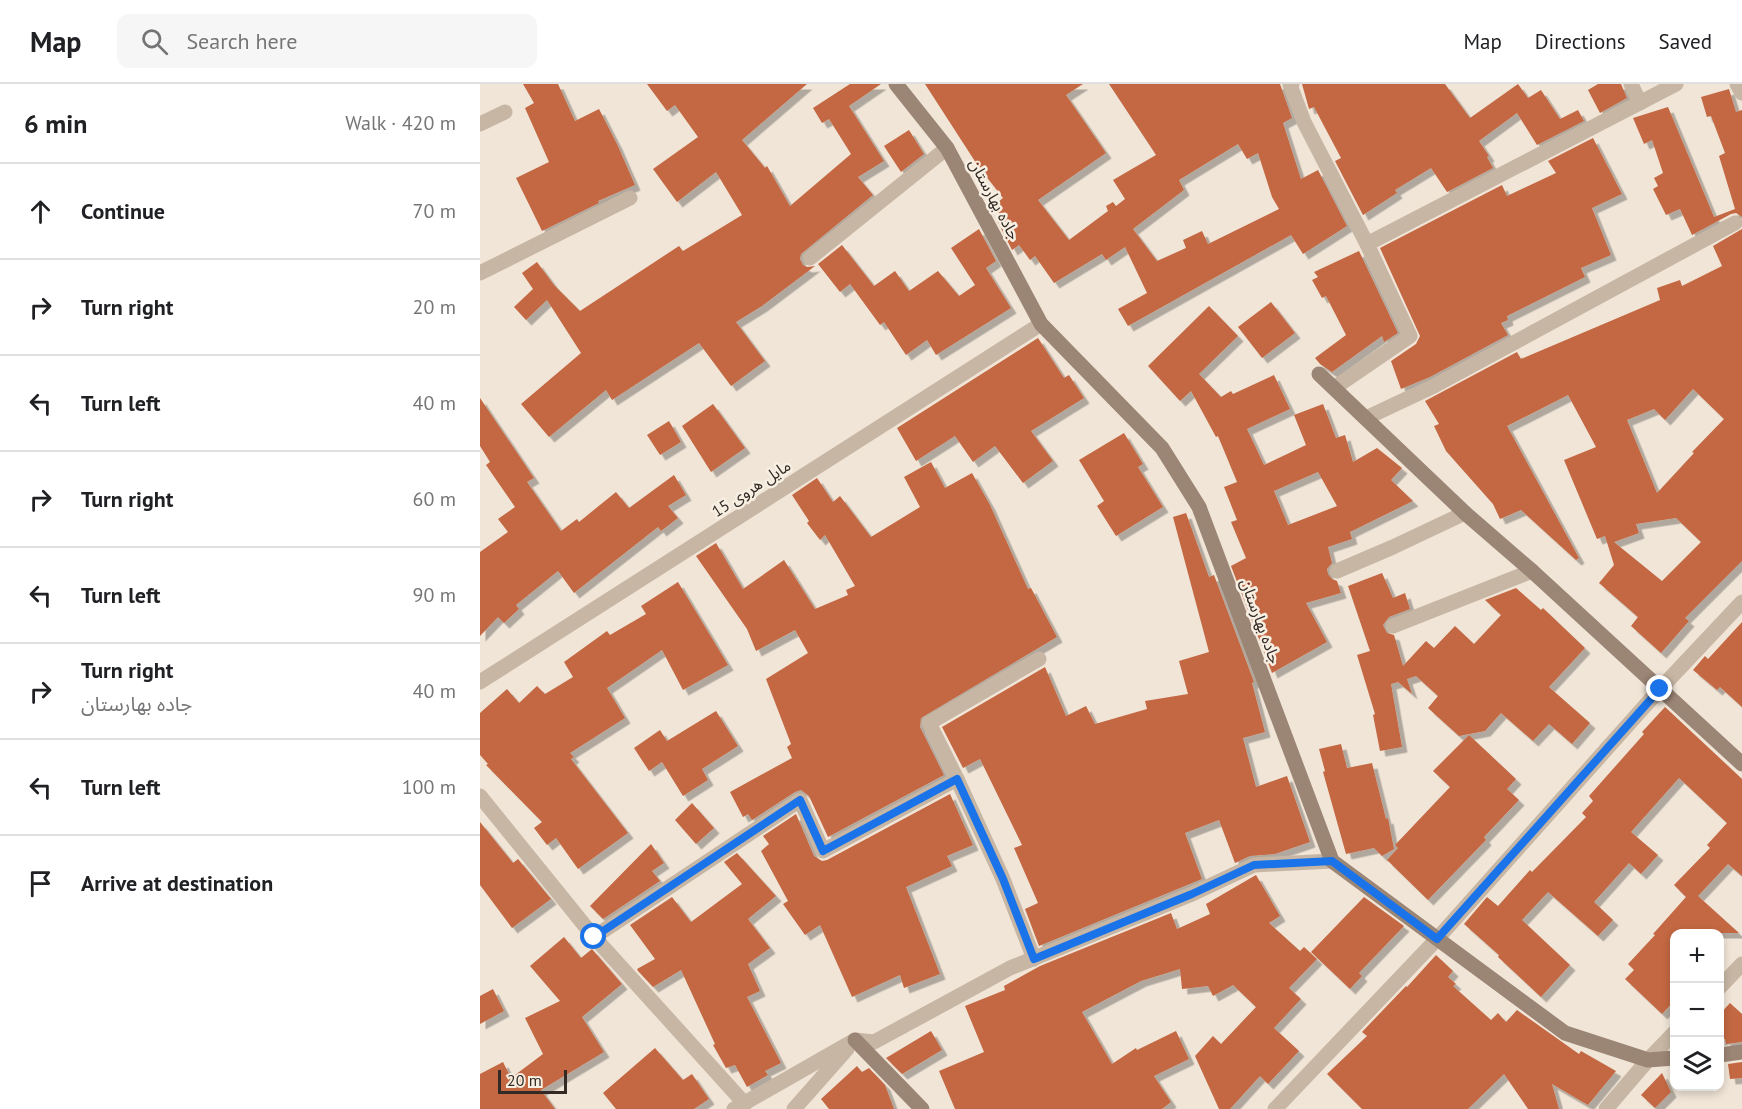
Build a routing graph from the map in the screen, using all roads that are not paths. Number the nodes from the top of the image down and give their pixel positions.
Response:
1 (896, 84) edge
2 (1292, 84) edge
3 (1631, 84) edge
4 (1676, 84) edge
5 (1737, 84) edge
6 (1742, 93) edge
7 (1640, 102) junction
8 (505, 112) dead end
9 (480, 124) edge
10 (947, 148) junction
11 (630, 198) dead end
12 (1735, 223) dead end
13 (1367, 244) junction
14 (810, 258) dead end
15 (480, 273) edge
16 (1041, 324) junction
17 (1319, 374) dead end
18 (1334, 388) junction
19 (1366, 418) junction
20 (1465, 513) junction
21 (1337, 571) dead end
22 (1532, 571) junction
23 (1742, 602) edge
24 (1393, 626) dead end
25 (1039, 659) dead end
26 (480, 682) edge
27 (1660, 689) junction
28 (1742, 764) edge
29 (957, 779) junction
30 (480, 796) edge
31 (1332, 861) junction
32 (594, 937) junction
33 (1437, 939) junction
34 (1034, 959) junction
35 (1742, 964) edge
36 (1723, 983) edge
37 (1670, 1037) edge
38 (855, 1040) junction
39 (1742, 1052) edge
40 (1724, 1054) edge
41 (1670, 1058) edge
42 (1648, 1060) junction
43 (740, 1106) edge
44 (794, 1109) edge
45 (922, 1109) edge
46 (1275, 1109) edge
47 (1606, 1109) edge

1 - 10 street, جاده بهارستان
2 - 13 street
3 - 7 street
4 - 7 street
5 - 6 street
7 - 13 street
8 - 9 street
10 - 14 street
10 - 16 street, جاده بهارستان
11 - 15 street
12 - 19 street
13 - 18 street
16 - 26 street, مایل هروی 15
16 - 31 street, جاده بهارستان
17 - 18 street
18 - 19 street
19 - 20 street
20 - 21 street
20 - 22 street
22 - 24 street
22 - 27 street
23 - 27 street
25 - 29 street
27 - 28 street
27 - 33 street
29 - 32 street
29 - 34 street
30 - 32 street
31 - 33 street
31 - 34 street
32 - 43 street
33 - 42 street
33 - 46 street
34 - 38 street
35 - 36 street
37 - 42 street
38 - 43 street
38 - 44 street
38 - 45 street
39 - 40 street
41 - 42 street
42 - 47 street

